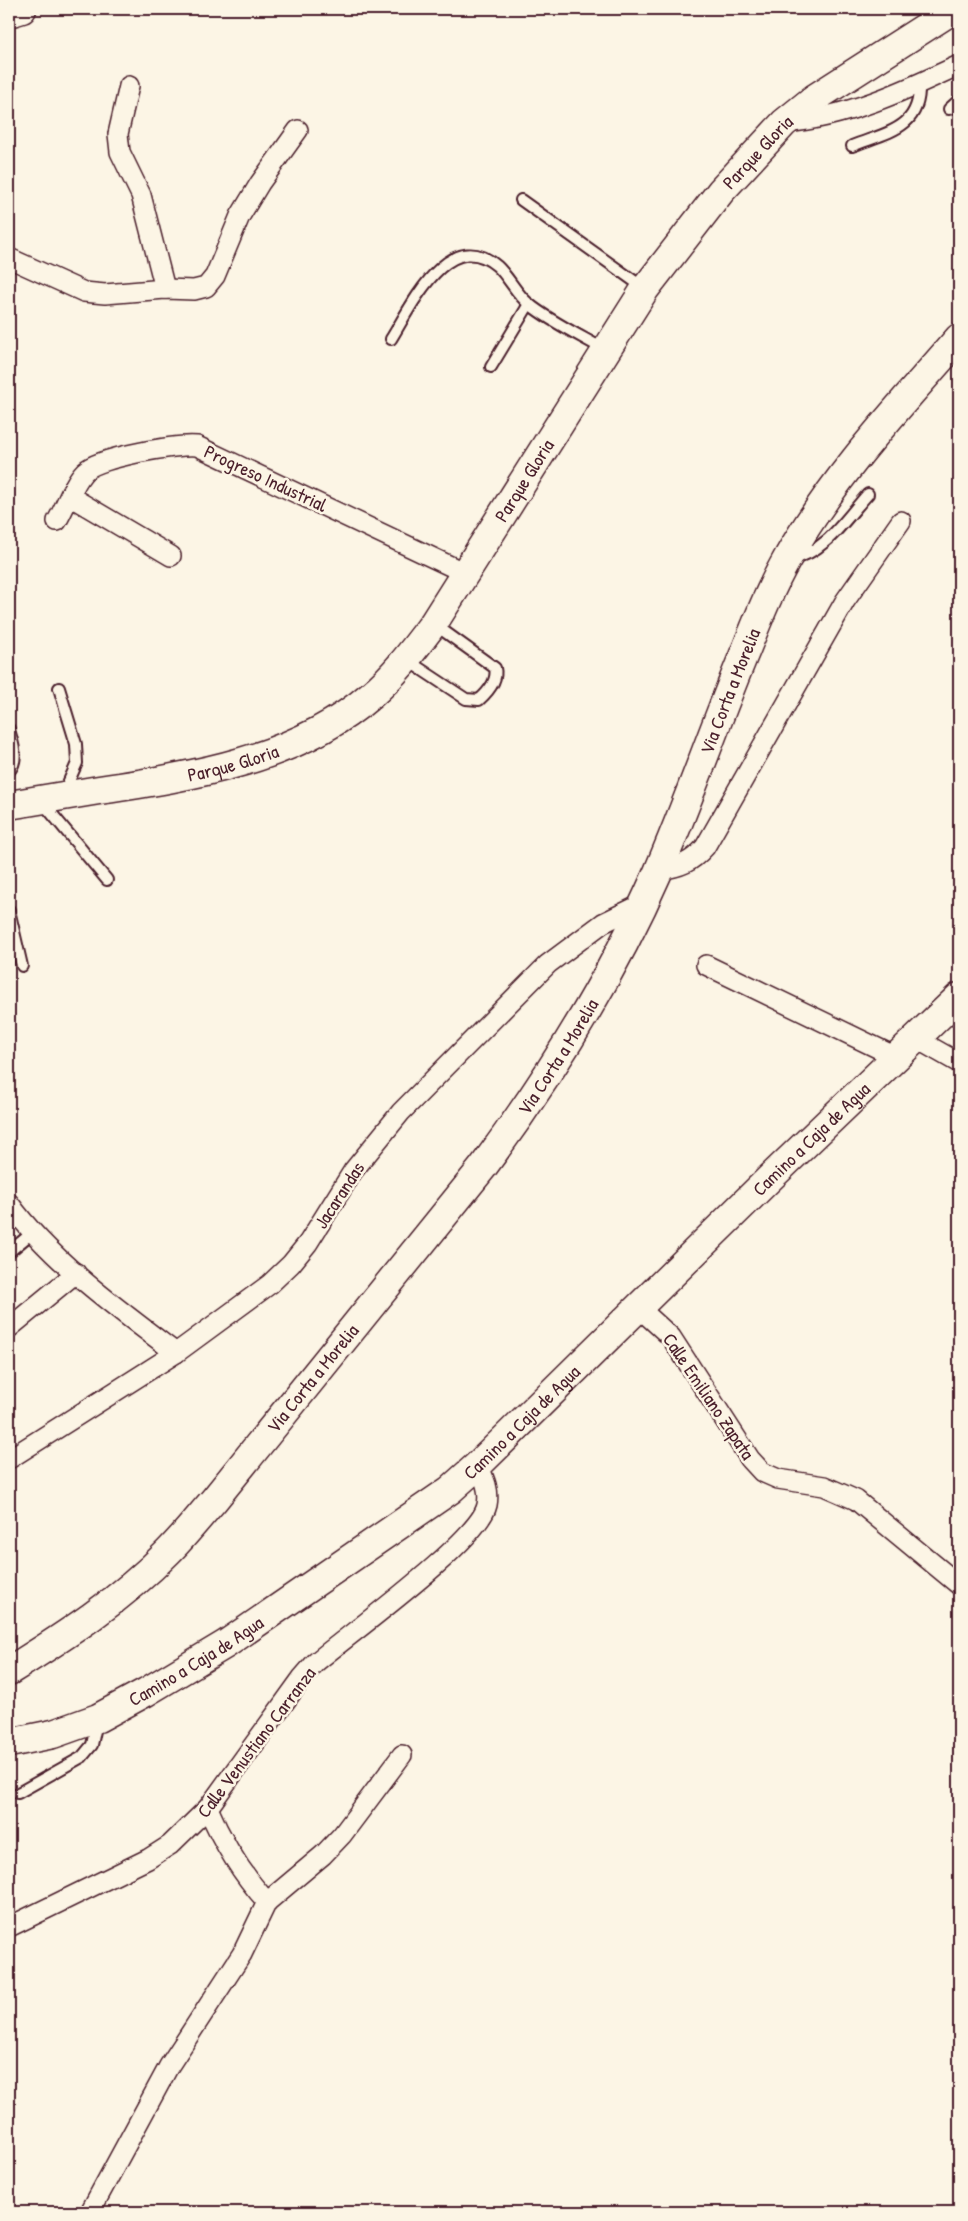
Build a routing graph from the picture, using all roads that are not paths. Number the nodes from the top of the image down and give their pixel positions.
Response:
1 (954, 9) edge
2 (918, 17) edge
3 (959, 65) edge
4 (919, 84) junction
5 (129, 86) dead end
6 (959, 100) edge
7 (949, 108) dead end
8 (784, 123) junction
9 (298, 130) dead end
10 (852, 146) dead end
11 (521, 200) dead end
12 (9, 258) edge
13 (165, 289) junction
14 (645, 289) junction
15 (528, 304) junction
16 (959, 338) edge
17 (391, 339) dead end
18 (605, 350) junction
19 (491, 367) dead end
20 (868, 494) dead end
21 (71, 497) junction
22 (57, 521) dead end
23 (901, 521) dead end
24 (171, 556) dead end
25 (786, 560) junction
26 (465, 573) junction
27 (433, 624) junction
28 (406, 659) junction
29 (59, 688) dead end
30 (9, 729) edge
31 (9, 771) edge
32 (51, 798) junction
33 (9, 805) edge
34 (659, 870) junction
35 (107, 880) dead end
36 (644, 903) junction
37 (9, 910) edge
38 (706, 965) dead end
39 (22, 966) dead end
40 (959, 996) edge
41 (915, 1038) junction
42 (896, 1057) junction
43 (959, 1062) edge
44 (9, 1203) edge
45 (33, 1232) junction
46 (9, 1252) edge
47 (76, 1273) junction
48 (638, 1307) junction
49 (9, 1328) edge
50 (176, 1353) junction
51 (9, 1459) edge
52 (478, 1465) junction
53 (959, 1585) edge
54 (9, 1671) edge
55 (98, 1718) junction
56 (9, 1743) edge
57 (402, 1755) dead end
58 (18, 1793) dead end
59 (208, 1808) junction
60 (267, 1902) junction
61 (9, 1927) edge
62 (90, 2212) edge

1 - 2 main road, Parque Gloria
2 - 8 main road, Parque Gloria
3 - 4 street
4 - 8 street
4 - 10 lane
5 - 13 street
6 - 7 lane
8 - 14 main road, Parque Gloria
9 - 13 street
11 - 14 lane
12 - 13 street
14 - 18 main road, Parque Gloria
15 - 17 lane
15 - 18 lane
15 - 19 lane
16 - 25 main road, Via Corta a Morelia
18 - 26 main road, Parque Gloria
20 - 25 lane
21 - 22 street, Progreso Industrial
21 - 24 street
21 - 26 street, Progreso Industrial
23 - 34 street
25 - 34 main road, Via Corta a Morelia
26 - 27 main road, Parque Gloria
27 - 28 main road, Parque Gloria
27 - 28 lane
28 - 32 main road, Parque Gloria
29 - 32 lane
30 - 31 lane
32 - 33 main road, Parque Gloria
32 - 35 lane
34 - 36 main road, Via Corta a Morelia
36 - 50 street, Jacarandas
36 - 54 main road, Via Corta a Morelia
37 - 39 lane
38 - 42 street
40 - 41 main road, Camino a Caja de Agua
41 - 42 main road, Camino a Caja de Agua
41 - 43 street
42 - 48 main road, Camino a Caja de Agua
44 - 45 street
45 - 46 lane
45 - 47 street
47 - 49 street
47 - 50 street
48 - 52 main road, Camino a Caja de Agua
48 - 53 street, Calle Emiliano Zapata
50 - 51 street, Jacarandas
52 - 55 main road, Camino a Caja de Agua
52 - 59 street, Calle Venustiano Carranza
55 - 56 main road, Camino a Caja de Agua
55 - 58 lane
57 - 60 street
59 - 60 street
59 - 61 street, Calle Venustiano Carranza
60 - 62 street

